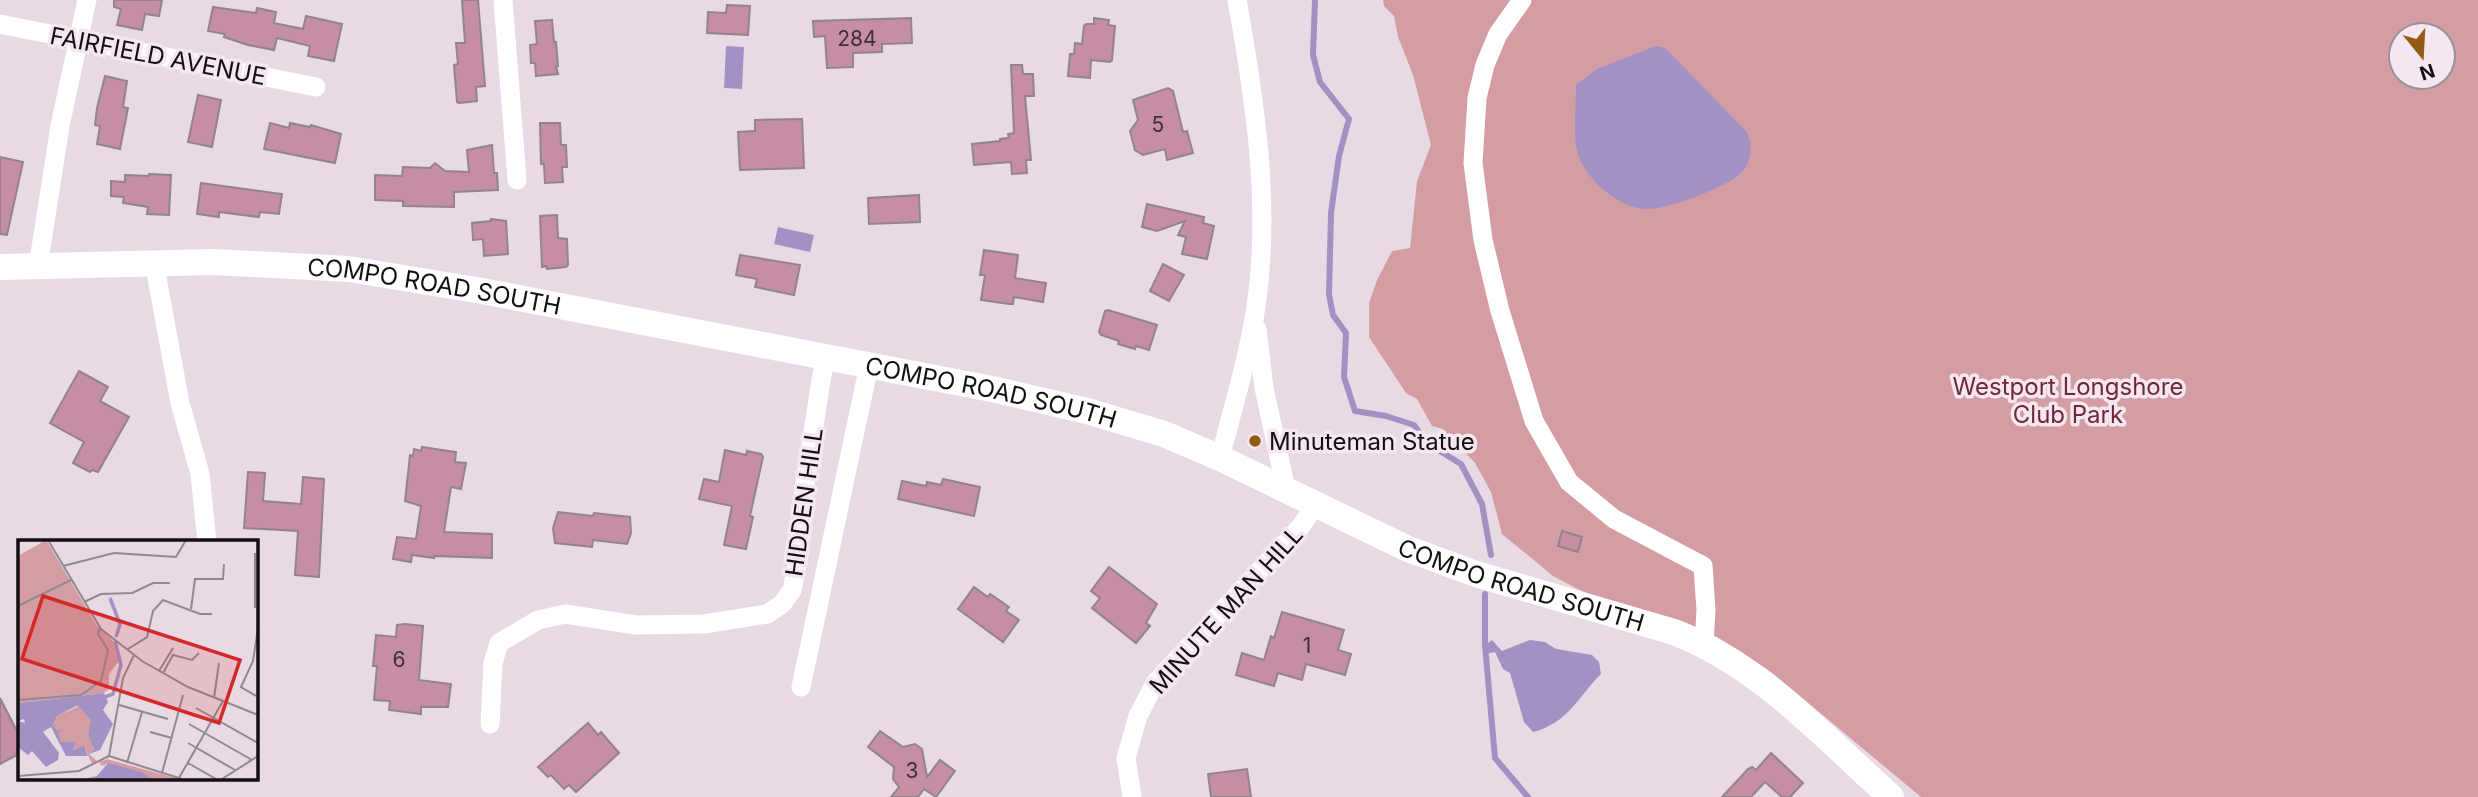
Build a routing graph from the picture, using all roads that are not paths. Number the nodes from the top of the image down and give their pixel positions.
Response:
1 (87, 0) edge
2 (503, 0) edge
3 (1237, 0) edge
4 (1522, 0) edge
5 (0, 24) edge
6 (79, 41) junction
7 (316, 87) dead end
8 (517, 180) dead end
9 (154, 262) junction
10 (0, 267) edge
11 (38, 267) junction
12 (1255, 308) junction
13 (826, 357) junction
14 (869, 365) junction
15 (1220, 457) junction
16 (1286, 489) junction
17 (1315, 505) junction
18 (207, 540) edge
19 (1704, 644) junction
20 (801, 687) dead end
21 (490, 724) dead end
22 (1132, 797) edge
23 (1891, 797) edge

1 - 6 street
2 - 8 street
3 - 12 street
4 - 19 street
5 - 6 street, FAIRFIELD AVENUE
6 - 7 street, FAIRFIELD AVENUE
6 - 11 street
9 - 11 street, COMPO ROAD SOUTH
9 - 13 street, COMPO ROAD SOUTH
9 - 18 street
10 - 11 street, COMPO ROAD SOUTH
12 - 15 street
12 - 16 street
13 - 14 street, COMPO ROAD SOUTH
13 - 21 street, HIDDEN HILL
14 - 15 street, COMPO ROAD SOUTH
14 - 20 street
15 - 16 street, COMPO ROAD SOUTH
16 - 17 street, COMPO ROAD SOUTH
17 - 19 street, COMPO ROAD SOUTH
17 - 22 street, MINUTE MAN HILL
19 - 23 street, COMPO ROAD SOUTH

